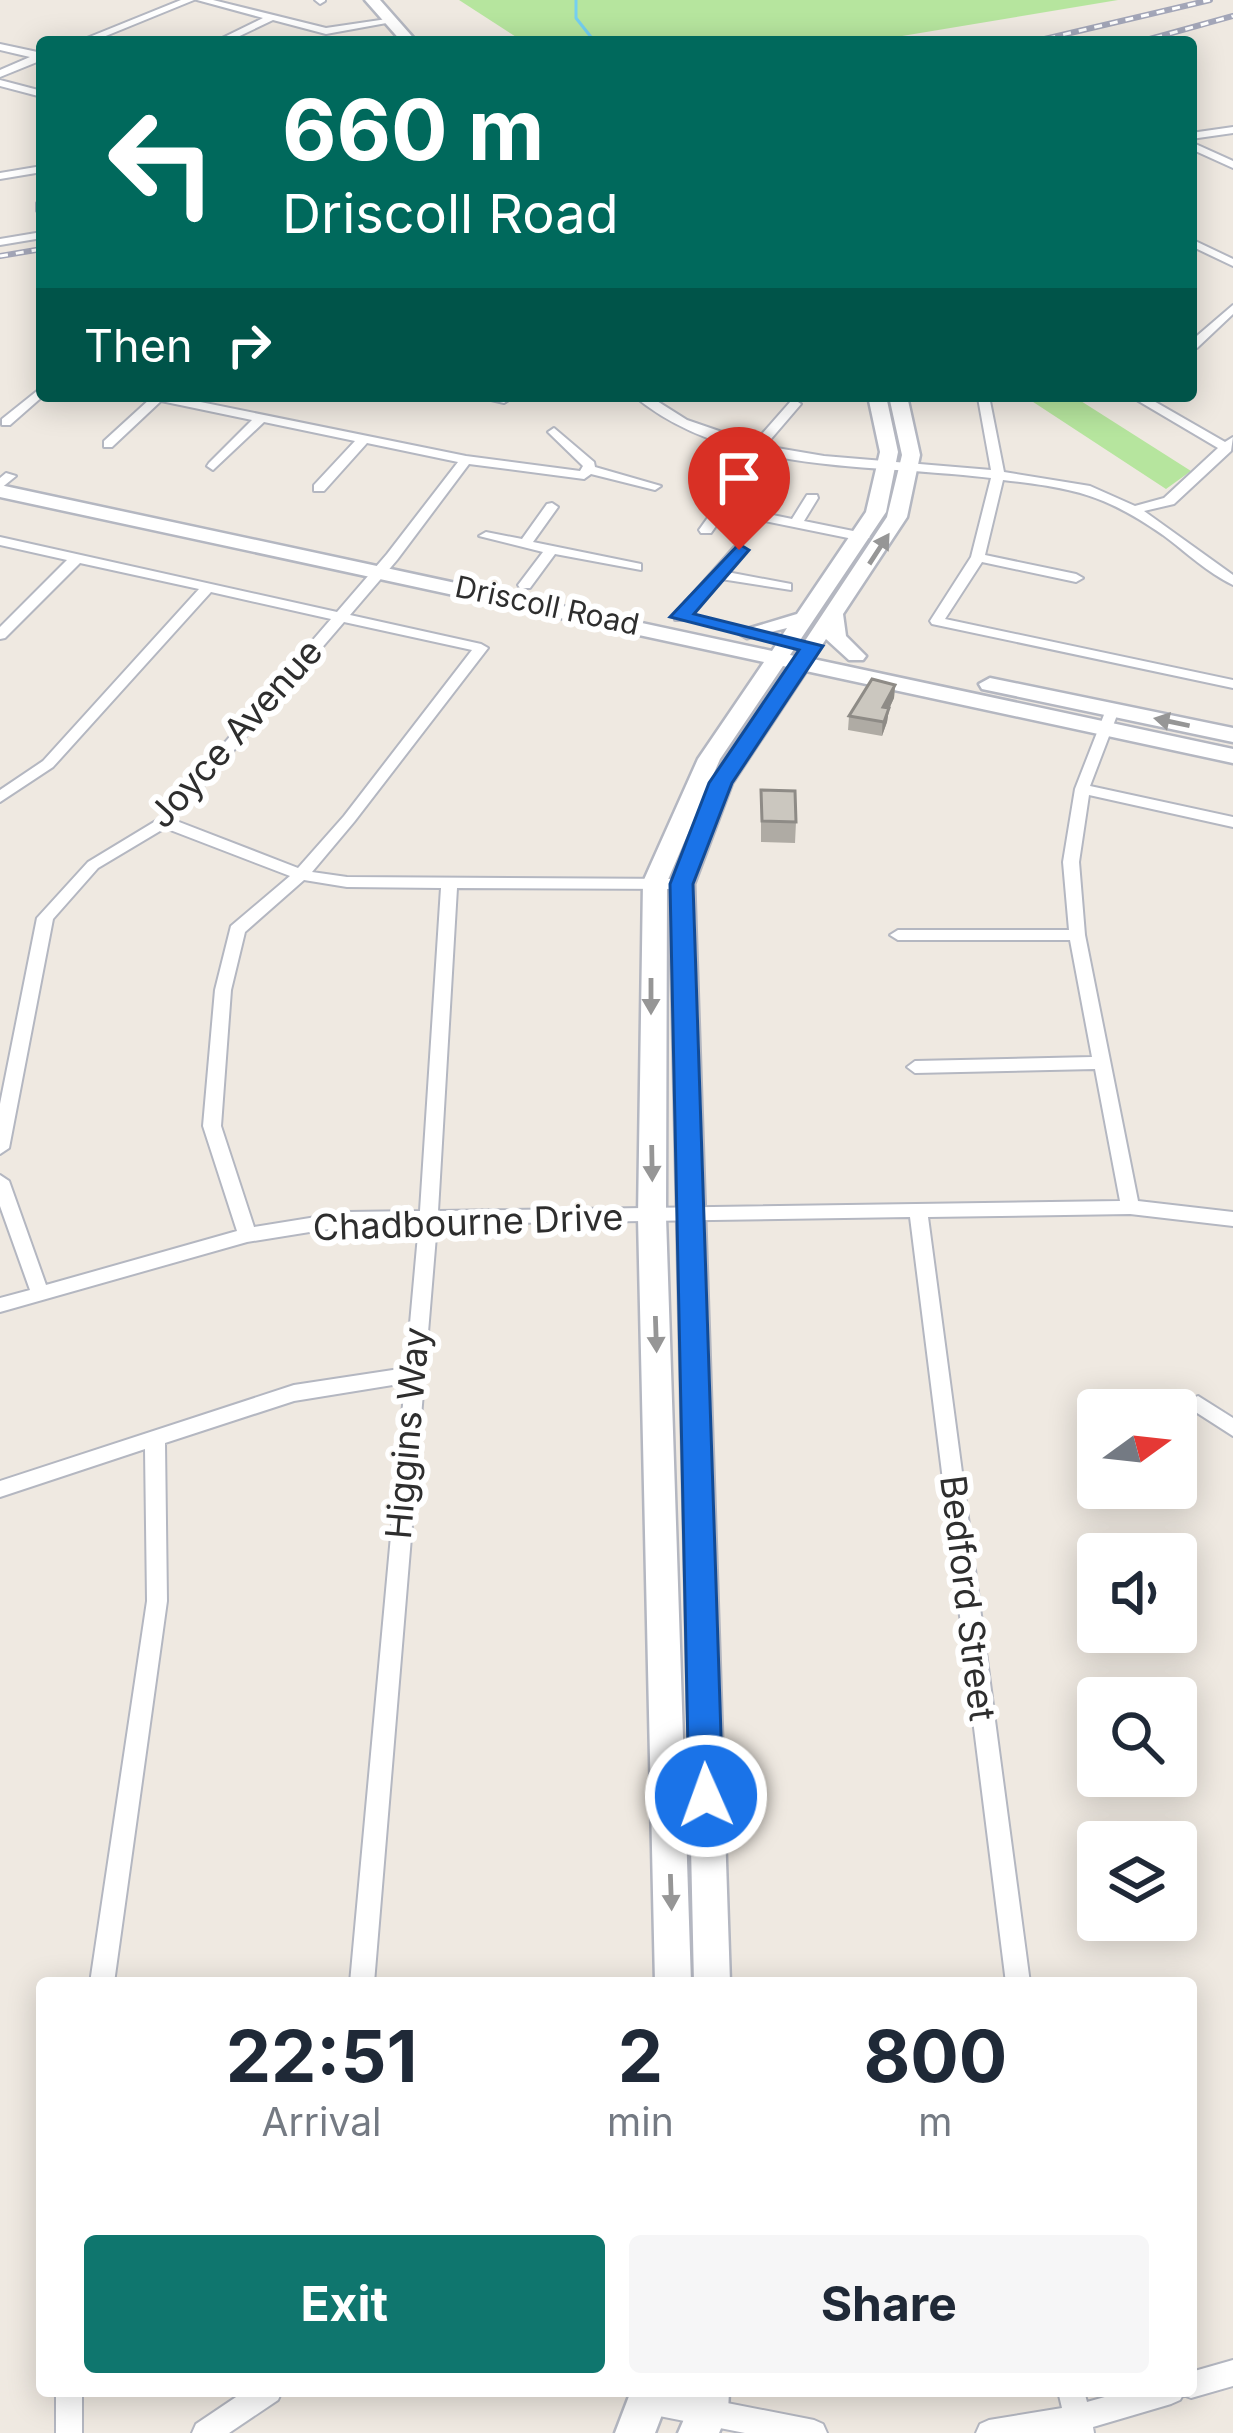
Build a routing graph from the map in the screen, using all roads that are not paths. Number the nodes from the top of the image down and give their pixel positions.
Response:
1 (189, 0) edge
2 (202, 0) edge
3 (372, 0) edge
4 (390, 7) edge
5 (269, 19) junction
6 (326, 31) junction
7 (97, 36) edge
8 (232, 36) edge
9 (322, 36) edge
10 (407, 36) edge
11 (421, 36) edge
12 (0, 47) edge
13 (36, 56) edge
14 (36, 60) edge
15 (0, 79) edge
16 (36, 92) edge
17 (1233, 130) edge
18 (1197, 139) edge
19 (1197, 144) edge
20 (1233, 165) edge
21 (36, 171) edge
22 (0, 176) edge
23 (36, 236) edge
24 (0, 242) edge
25 (1197, 246) edge
26 (1233, 262) edge
27 (1233, 308) edge
28 (1197, 342) edge
29 (36, 396) edge
30 (151, 402) edge
31 (181, 402) edge
32 (649, 402) edge
33 (879, 402) edge
34 (900, 402) edge
35 (985, 402) edge
36 (1148, 402) edge
37 (795, 404) dead end
38 (261, 418) junction
39 (6, 422) dead end
40 (554, 432) dead end
41 (364, 439) junction
42 (108, 444) dead end
43 (1230, 445) edge
44 (755, 450) junction
45 (466, 460) junction
46 (212, 466) dead end
47 (899, 467) junction
48 (588, 469) junction
49 (998, 475) junction
50 (3, 482) edge
51 (655, 485) dead end
52 (319, 488) dead end
53 (734, 491) dead end
54 (812, 497) dead end
55 (552, 507) dead end
56 (721, 508) junction
57 (1133, 510) junction
58 (796, 524) junction
59 (706, 530) dead end
60 (486, 536) dead end
61 (863, 537) junction
62 (0, 541) edge
63 (525, 544) junction
64 (552, 549) junction
65 (739, 550) dead end
66 (978, 557) junction
67 (77, 558) junction
68 (386, 564) junction
69 (636, 567) dead end
70 (722, 575) junction
71 (1076, 578) dead end
72 (1233, 581) edge
73 (525, 585) junction
74 (208, 587) junction
75 (786, 587) dead end
76 (834, 615) junction
77 (340, 616) junction
78 (680, 617) junction
79 (808, 617) junction
80 (0, 635) edge
81 (738, 639) junction
82 (796, 651) junction
83 (852, 663) junction
84 (1233, 684) edge
85 (757, 690) junction
86 (782, 690) junction
87 (1107, 719) junction
88 (1233, 735) edge
89 (1233, 756) edge
90 (1082, 789) junction
91 (0, 797) edge
92 (164, 822) junction
93 (1233, 822) edge
94 (301, 874) junction
95 (668, 883) junction
96 (449, 884) junction
97 (898, 935) dead end
98 (1077, 935) junction
99 (1102, 1063) junction
100 (915, 1067) dead end
101 (0, 1148) edge
102 (0, 1181) edge
103 (1130, 1207) junction
104 (919, 1214) junction
105 (428, 1216) junction
106 (652, 1217) junction
107 (689, 1217) junction
108 (1233, 1220) edge
109 (247, 1235) junction
110 (40, 1293) junction
111 (0, 1305) edge
112 (411, 1375) junction
113 (1198, 1404) dead end
114 (1233, 1428) edge
115 (155, 1441) junction
116 (0, 1489) edge
117 (103, 1977) edge
118 (362, 1977) edge
119 (673, 1977) edge
120 (712, 1977) edge
121 (1017, 1977) edge
122 (1233, 2373) edge
123 (1197, 2383) edge
124 (69, 2397) edge
125 (260, 2397) edge
126 (1146, 2397) edge
127 (645, 2408) edge
128 (705, 2412) edge
129 (1076, 2414) edge
130 (69, 2433) edge
131 (205, 2433) edge
132 (814, 2433) edge
133 (989, 2433) edge

1 - 7 street
2 - 5 street
3 - 4 main road
4 - 6 street
4 - 10 main road
4 - 11 main road
5 - 6 street
5 - 8 street
6 - 9 street
12 - 13 street
14 - 15 street
15 - 16 street
17 - 18 street
19 - 20 street
21 - 22 street
23 - 24 street
25 - 26 street
27 - 28 street
29 - 39 street
30 - 42 street
31 - 38 street
32 - 44 street
33 - 47 main road
34 - 47 main road
35 - 49 street
36 - 43 street
37 - 44 street
38 - 41 street
38 - 46 street
40 - 48 street
41 - 45 street
41 - 52 street
43 - 57 street
44 - 47 street
45 - 48 street
45 - 68 street, Joyce Avenue
47 - 49 street
47 - 61 main road
76 -> 47 main road
48 - 51 street
49 - 57 street
49 - 66 street
50 - 68 main road, Driscoll Road
53 - 56 street
54 - 58 street
55 - 63 street
56 - 58 street
56 - 59 street
57 - 72 street
58 - 61 street
60 - 63 street
61 - 79 main road
62 - 67 street
63 - 64 street
64 - 69 street
64 - 73 street
65 - 70 street
66 - 71 street
66 - 84 street
67 - 74 street
67 - 80 street
68 - 73 main road, Driscoll Road
68 - 77 street, Joyce Avenue
68 - 81 main road, Driscoll Road
70 - 75 street
70 - 78 street
73 - 78 main road, Driscoll Road
74 - 77 street
74 - 91 street
76 - 82 main road
76 - 83 main road
77 - 92 street, Joyce Avenue
77 - 94 street
78 - 81 main road, Driscoll Road
79 - 81 main road
79 - 82 main road
81 - 82 main road, Driscoll Road
81 - 85 main road
82 - 83 main road, Driscoll Road
82 - 85 main road
82 - 86 main road
83 - 86 main road
83 - 87 main road, Driscoll Road
85 - 95 main road
86 - 95 main road
88 -> 87 main road, Driscoll Road
87 - 89 main road, Driscoll Road
87 - 90 street
90 - 93 street
90 - 98 street
92 - 94 street
92 - 101 street, Joyce Avenue
94 - 96 street
94 - 109 street
95 - 96 street
95 -> 106 main road
95 - 107 main road
96 - 105 street, Higgins Way
97 - 98 street
98 - 99 street
99 - 100 street
99 - 103 street
102 - 110 street
103 - 104 street, Chadbourne Drive
103 - 108 street, Chadbourne Drive
104 - 107 street, Chadbourne Drive
104 - 121 street, Bedford Street
105 - 106 street, Chadbourne Drive
105 - 109 street, Chadbourne Drive
105 - 112 street, Higgins Way
106 - 107 street, Chadbourne Drive
106 -> 119 main road
107 - 120 main road
109 - 110 street, Chadbourne Drive
110 - 111 street, Chadbourne Drive
112 - 115 street
112 - 118 street, Higgins Way
113 - 114 street
115 - 116 street
115 - 117 street
122 - 123 street
124 - 130 street
125 - 131 street
126 - 129 street
127 - 128 street
128 - 132 street
129 - 133 street

